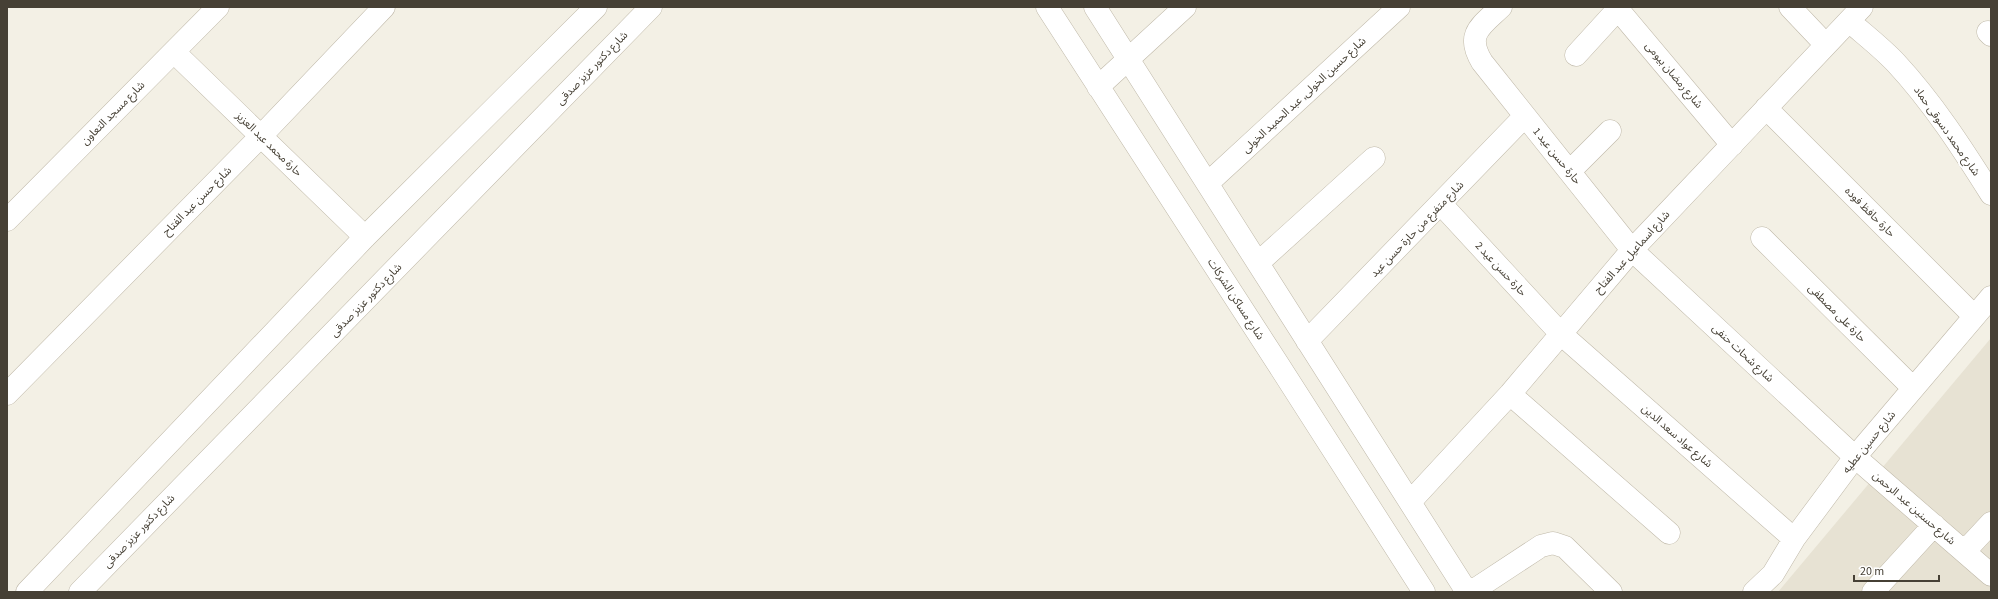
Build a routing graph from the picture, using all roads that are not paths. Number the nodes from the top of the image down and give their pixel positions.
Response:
1 (218, 7) edge
2 (384, 7) edge
3 (596, 7) edge
4 (651, 7) edge
5 (1047, 7) edge
6 (1095, 7) edge
7 (1185, 7) edge
8 (1400, 7) edge
9 (1501, 7) edge
10 (1790, 7) edge
11 (1626, 11) edge
12 (1855, 14) edge
13 (1826, 45) junction
14 (174, 52) junction
15 (1576, 55) dead end
16 (1128, 59) junction
17 (1098, 87) junction
18 (1766, 108) junction
19 (1525, 116) junction
20 (1610, 131) dead end
21 (261, 136) junction
22 (1732, 145) junction
23 (1374, 158) dead end
24 (1570, 172) junction
25 (1208, 184) junction
26 (1991, 194) edge
27 (1441, 204) junction
28 (7, 220) edge
29 (365, 237) junction
30 (1762, 238) dead end
31 (1632, 250) junction
32 (1258, 263) junction
33 (1991, 297) edge
34 (1974, 316) junction
35 (1561, 334) junction
36 (1307, 341) junction
37 (1913, 388) junction
38 (7, 394) edge
39 (1510, 394) junction
40 (1855, 457) junction
41 (1410, 502) junction
42 (1991, 523) edge
43 (1934, 525) junction
44 (1669, 533) dead end
45 (1794, 539) junction
46 (1965, 551) junction
47 (1991, 575) edge
48 (27, 592) edge
49 (80, 592) edge
50 (1424, 592) edge
51 (1467, 592) edge
52 (1471, 592) edge
53 (1611, 592) edge
54 (1754, 592) edge
55 (1873, 592) edge

1 - 14 street, شارع مسجد التعاون
2 - 21 street, شارع حسن عبد الفتاح
3 - 29 street
4 - 49 street, شارع دكتور عزيز صدقى
5 - 17 street, شارع مساكن الشركات
6 - 16 street
7 - 16 street
8 - 25 street, شارع حسين الخولى, عبد الحميد الخولى
9 - 19 street, حارة حسن عيد 1
10 - 13 street
11 - 15 street
11 - 22 street, شارع رمضان بيومى
12 - 13 street, شارع اسماعيل عبد الفتاح
12 - 26 street, شارع محمد دسوقى حماد
13 - 18 street, شارع اسماعيل عبد الفتاح
14 - 21 street, حارة محمد عبد العزيز
14 - 28 street, شارع مسجد التعاون
16 - 17 street
16 - 25 street
17 - 50 street, شارع مساكن الشركات
18 - 22 street, شارع اسماعيل عبد الفتاح
18 - 34 street, حارة حافظ فوده
19 - 24 street, حارة حسن عيد 1
19 - 27 street, شارع متفرع من حارة حسن عيد
20 - 24 street
21 - 29 street, حارة محمد عبد العزيز
21 - 38 street, شارع حسن عبد الفتاح
22 - 31 street, شارع اسماعيل عبد الفتاح
23 - 32 street
24 - 31 street, حارة حسن عيد 1
25 - 32 street
27 - 35 street, حارة حسن عيد 2
27 - 36 street, شارع متفرع من حارة حسن عيد
29 - 48 street
30 - 37 street, حارة على مصطفى
31 - 35 street, شارع اسماعيل عبد الفتاح
31 - 40 street, شارع شحات حنفى
32 - 36 street
33 - 34 street, شارع حسين عطيه
34 - 37 street, شارع حسين عطيه
35 - 39 street, شارع اسماعيل عبد الفتاح
35 - 45 street, شارع عواد سعد الدين
36 - 41 street
37 - 40 street, شارع حسين عطيه
39 - 41 street, شارع اسماعيل عبد الفتاح
39 - 44 street
40 - 43 street, شارع حسنين عبد الرحمن
40 - 45 street, شارع حسين عطيه
41 - 51 street
42 - 46 street
43 - 46 street, شارع حسنين عبد الرحمن
43 - 55 street
45 - 54 street, شارع حسين عطيه
46 - 47 street, شارع حسنين عبد الرحمن
52 - 53 street

